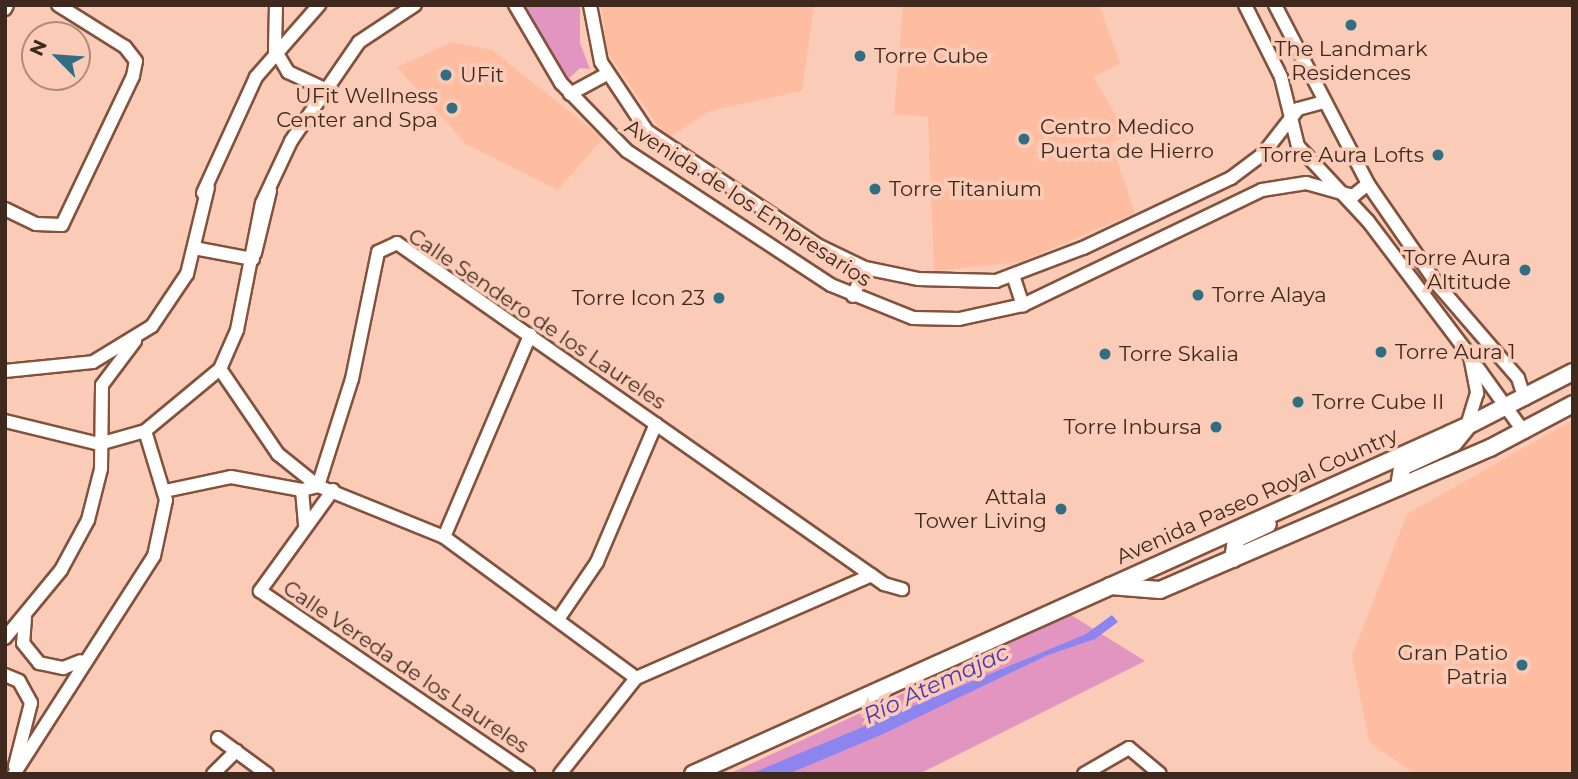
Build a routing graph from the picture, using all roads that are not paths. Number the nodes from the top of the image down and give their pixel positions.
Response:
1 (58, 5) edge
2 (276, 5) edge
3 (415, 5) edge
4 (515, 5) edge
5 (590, 5) edge
6 (1245, 5) edge
7 (1275, 5) edge
8 (310, 8) edge
9 (275, 50) junction
10 (607, 74) junction
11 (322, 88) junction
12 (570, 94) junction
13 (1321, 103) junction
14 (1290, 117) junction
15 (1368, 184) junction
16 (1342, 195) junction
17 (5, 209) edge
18 (194, 248) junction
19 (254, 256) junction
20 (865, 268) junction
21 (1013, 275) junction
22 (853, 296) junction
23 (1023, 305) junction
24 (530, 335) junction
25 (135, 341) junction
26 (1470, 356) junction
27 (220, 369) junction
28 (5, 371) edge
29 (1573, 372) edge
30 (1525, 399) junction
31 (1573, 404) edge
32 (1506, 407) junction
33 (5, 421) edge
34 (656, 424) junction
35 (1467, 426) junction
36 (145, 432) junction
37 (1524, 432) junction
38 (99, 444) junction
39 (318, 486) junction
40 (1399, 487) junction
41 (302, 490) junction
42 (333, 490) junction
43 (165, 491) junction
44 (1283, 506) junction
45 (305, 527) junction
46 (444, 537) junction
47 (1233, 559) junction
48 (873, 575) junction
49 (1110, 586) junction
50 (902, 589) dead end
51 (30, 608) junction
52 (559, 618) junction
53 (5, 638) edge
54 (86, 657) junction
55 (5, 675) edge
56 (636, 678) junction
57 (218, 738) dead end
58 (236, 751) junction
59 (14, 774) edge
60 (212, 774) edge
61 (267, 774) edge
62 (528, 774) edge
63 (560, 774) edge
64 (693, 774) edge
65 (1084, 774) edge
66 (1160, 774) edge

1 - 17 street
2 - 9 street
3 - 11 street
4 - 12 street, Avenida de los Empresarios
5 - 10 street, Avenida de los Empresarios
6 - 14 street
7 - 13 street
8 - 9 street
9 - 11 street
9 - 18 street
10 - 12 street
10 - 20 street, Avenida de los Empresarios
11 - 19 street
12 - 22 street, Avenida de los Empresarios
13 - 14 street, Avenida de los Empresarios
13 - 15 street
14 - 16 street
14 - 21 street, Avenida de los Empresarios
15 - 16 street
15 - 30 street
16 - 23 street, Avenida de los Empresarios
16 - 26 street
18 - 19 street
18 - 25 street
19 - 27 street
20 - 21 street, Avenida de los Empresarios
20 - 22 street
21 - 23 street
22 - 23 street, Avenida de los Empresarios
24 - 34 street, Calle Sendero de los Laureles
24 - 39 street, Calle Sendero de los Laureles
24 - 46 street
25 - 28 street
25 - 38 street
26 - 32 street
26 - 35 street
27 - 36 street
27 - 39 street
29 - 30 street, Avenida Paseo Royal Country
30 - 32 street, Avenida Paseo Royal Country
30 - 37 street
31 - 37 street, Avenida Paseo Royal Country
32 - 35 street, Avenida Paseo Royal Country
32 - 37 street
33 - 38 street
34 - 48 street, Calle Sendero de los Laureles
34 - 52 street
35 - 40 street
35 - 44 street, Avenida Paseo Royal Country
36 - 38 street
36 - 43 street
37 - 40 street, Avenida Paseo Royal Country
38 - 51 street
39 - 41 street
39 - 42 street
40 - 47 street, Avenida Paseo Royal Country
41 - 43 street
41 - 45 street
42 - 45 street, Calle Vereda de los Laureles
42 - 46 street
43 - 54 street
44 - 47 street
44 - 49 street, Avenida Paseo Royal Country
45 - 62 street, Calle Vereda de los Laureles
46 - 52 street
47 - 49 street, Avenida Paseo Royal Country
48 - 50 street, Calle Sendero de los Laureles
48 - 56 street
49 - 64 street, Avenida Paseo Royal Country
51 - 53 street
51 - 54 street
52 - 56 street
54 - 59 street
55 - 59 street
56 - 63 street
57 - 58 street
58 - 60 street
58 - 61 street
65 - 66 street

